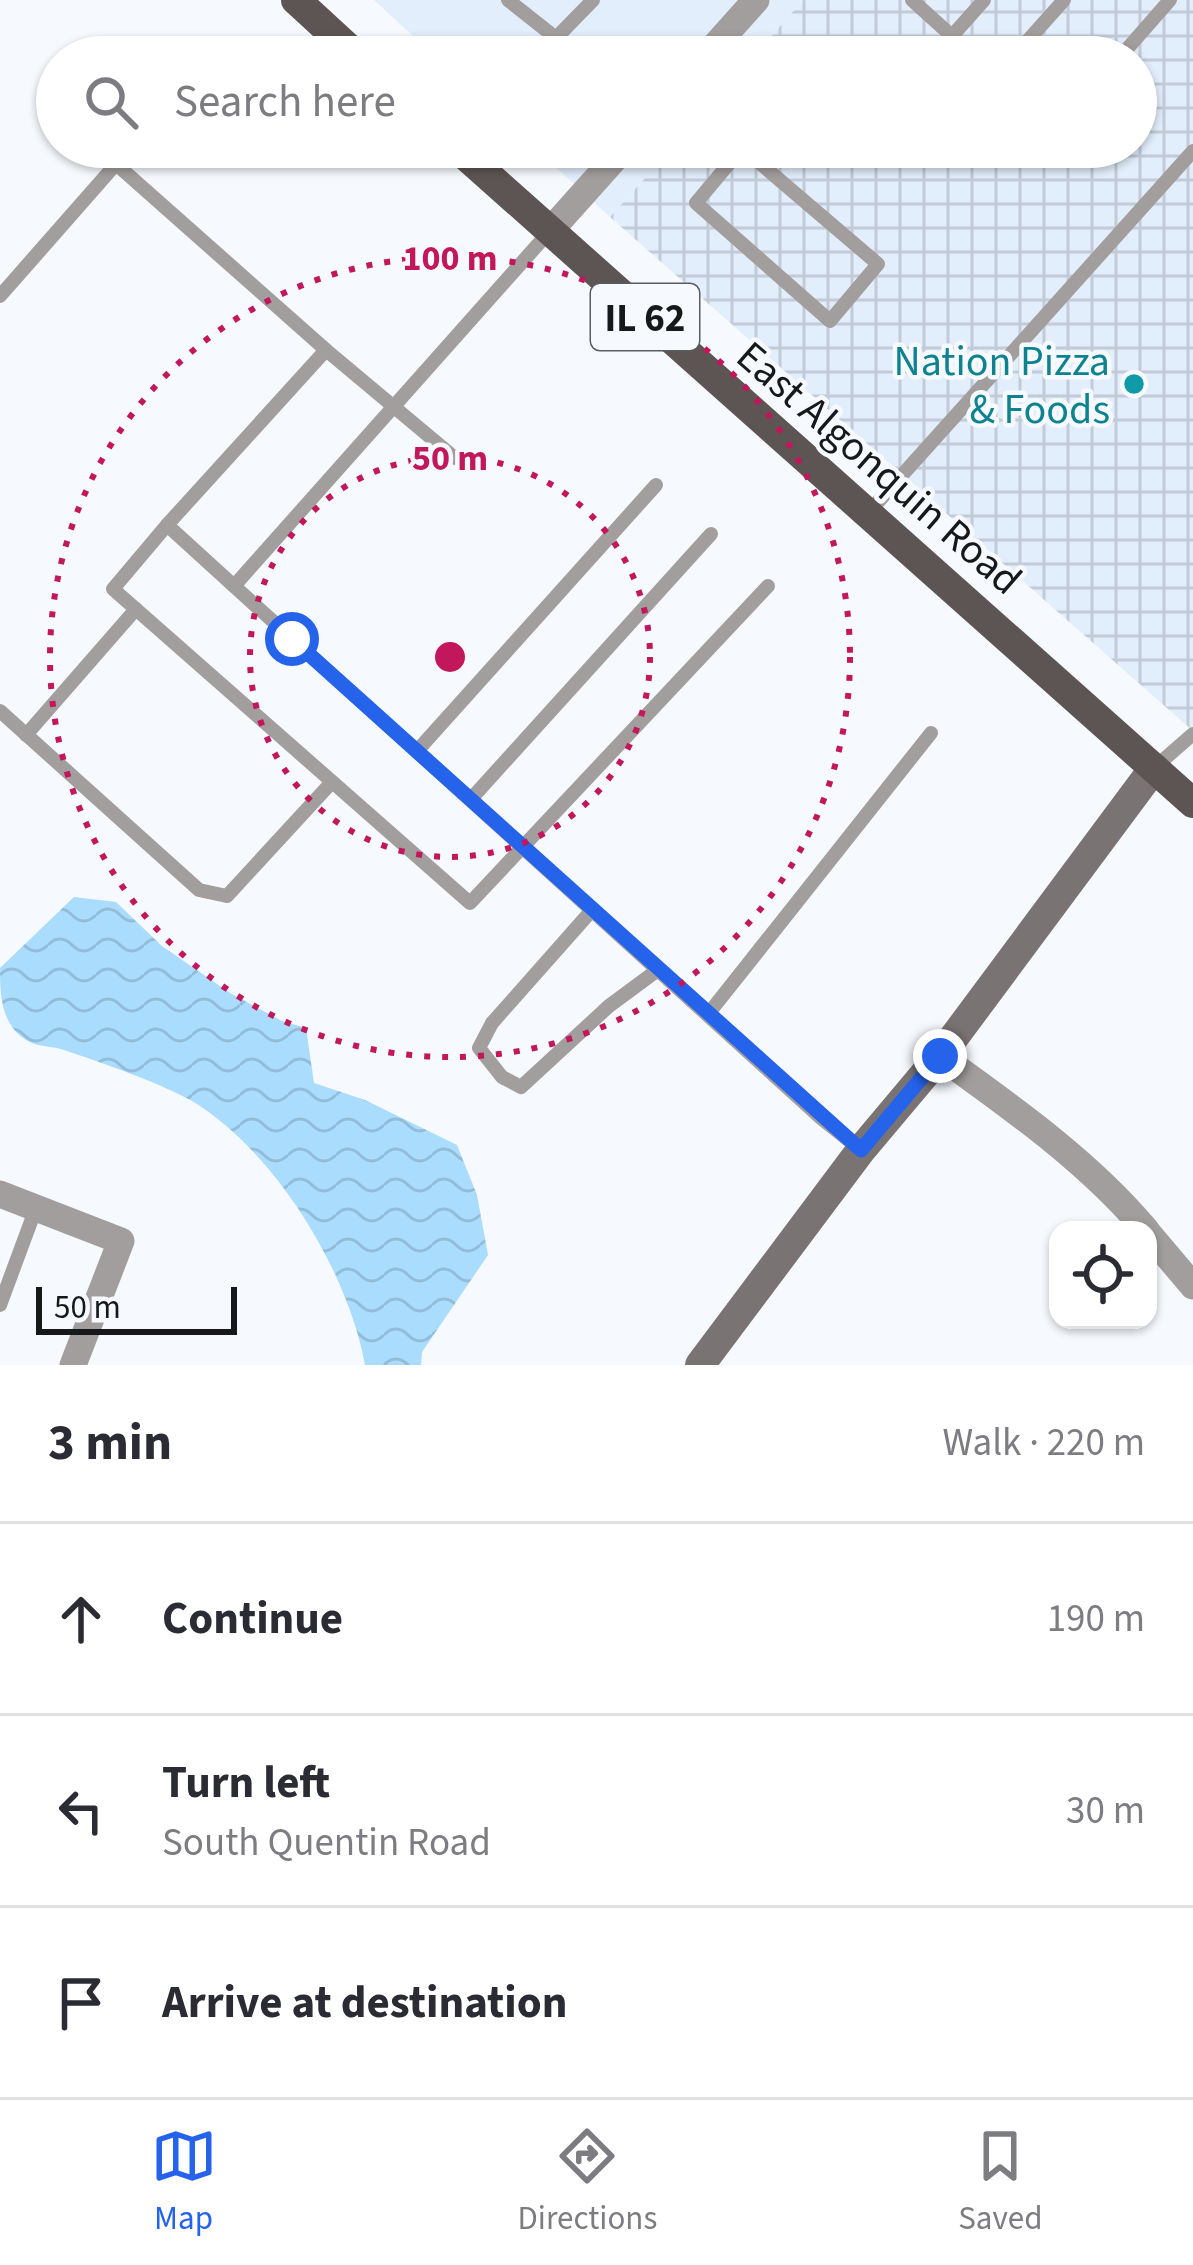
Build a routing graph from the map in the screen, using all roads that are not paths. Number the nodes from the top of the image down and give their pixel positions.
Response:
1 (296, 0) edge
2 (508, 0) edge
3 (593, 0) edge
4 (912, 0) edge
5 (984, 0) edge
6 (1064, 0) edge
7 (1170, 0) edge
8 (748, 3) edge
9 (335, 36) edge
10 (553, 36) edge
11 (558, 36) edge
12 (722, 36) edge
13 (952, 36) joint
14 (1032, 36) edge
15 (1138, 36) edge
16 (1193, 151) edge
17 (112, 168) edge
18 (121, 168) edge
19 (479, 168) edge
20 (606, 168) edge
21 (725, 168) edge
22 (766, 168) edge
23 (549, 232) junction
24 (0, 296) edge
25 (326, 350) junction
26 (395, 407) junction
27 (455, 458) dead end
28 (656, 485) dead end
29 (869, 512) junction
30 (166, 525) junction
31 (710, 534) dead end
32 (234, 586) junction
33 (768, 586) dead end
34 (136, 609) junction
35 (0, 712) edge
36 (931, 733) dead end
37 (1193, 734) edge
38 (26, 735) junction
39 (417, 751) junction
40 (1154, 768) junction
41 (332, 782) junction
42 (471, 799) junction
43 (1193, 803) edge
44 (526, 848) junction
45 (593, 909) junction
46 (659, 969) junction
47 (709, 1013) junction
48 (940, 1056) junction
49 (861, 1150) junction
50 (0, 1194) edge
51 (36, 1208) junction
52 (1138, 1221) edge
53 (1157, 1243) edge
54 (1193, 1286) edge
55 (0, 1305) edge
56 (73, 1365) edge
57 (700, 1365) edge

1 - 9 main road
2 - 10 lane
3 - 11 lane
4 - 13 lane
5 - 13 lane
6 - 14 lane
7 - 15 lane
8 - 12 street
16 - 29 lane
17 - 24 lane
18 - 25 lane
19 - 23 main road, East Algonquin Road / IL 62
20 - 23 street
21 - 22 lane
23 - 26 lane
23 - 29 main road, East Algonquin Road / IL 62
25 - 26 lane
25 - 30 lane
26 - 27 lane
26 - 32 lane
28 - 39 lane
29 - 40 main road, East Algonquin Road / IL 62
30 - 32 lane
30 - 34 lane
31 - 42 lane
32 - 39 lane
33 - 44 lane
34 - 38 lane
34 - 41 lane
35 - 38 lane
36 - 47 lane
37 - 40 lane
38 - 41 lane
39 - 42 lane
40 - 43 main road, East Algonquin Road / IL 62
40 - 48 main road
41 - 44 lane
42 - 44 lane
44 - 45 lane
45 - 46 lane
45 - 46 lane
46 - 47 lane
47 - 49 lane
48 - 49 main road
48 - 52 street
49 - 57 main road
50 - 51 street
51 - 55 lane
51 - 56 street
53 - 54 street

